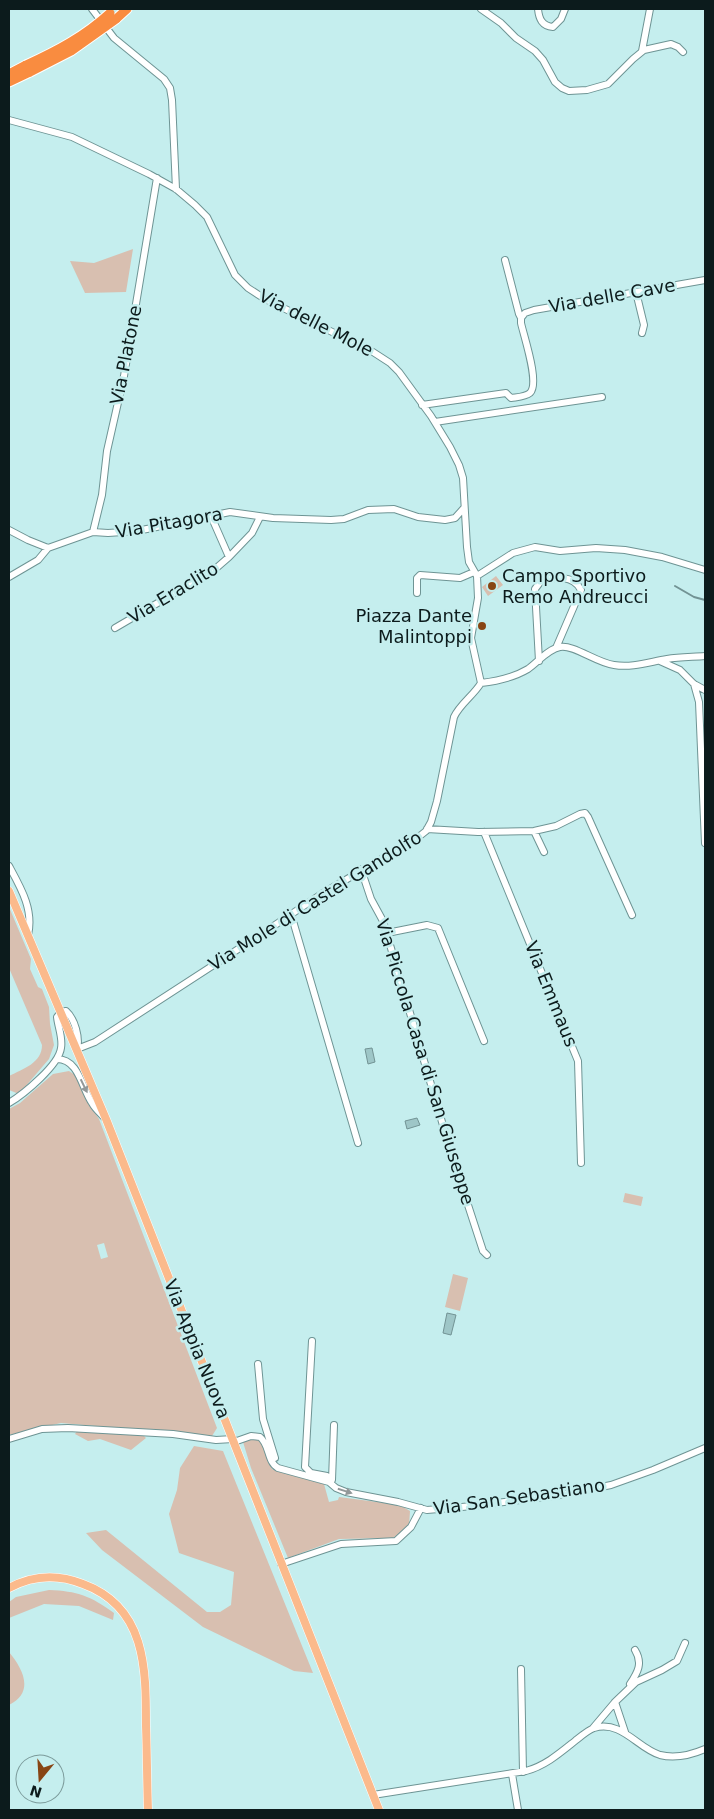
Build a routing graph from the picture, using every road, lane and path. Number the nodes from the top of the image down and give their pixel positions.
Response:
1 (92, 9) edge
2 (127, 9) edge
3 (493, 9) edge
4 (538, 9) edge
5 (565, 9) edge
6 (650, 9) edge
7 (483, 10) edge
8 (114, 14) edge
9 (642, 51) junction
10 (683, 52) dead end
11 (28, 69) junction
12 (9, 74) edge
13 (9, 82) edge
14 (9, 120) edge
15 (157, 178) junction
16 (176, 189) junction
17 (505, 260) dead end
18 (705, 280) edge
19 (636, 292) junction
20 (521, 318) junction
21 (642, 333) dead end
22 (602, 397) dead end
23 (422, 405) junction
24 (435, 422) junction
25 (464, 508) junction
26 (211, 516) junction
27 (260, 516) junction
28 (9, 530) edge
29 (93, 532) junction
30 (48, 548) junction
31 (229, 557) junction
32 (705, 570) edge
33 (476, 574) junction
34 (9, 576) edge
35 (417, 593) dead end
36 (115, 628) dead end
37 (556, 648) junction
38 (705, 656) edge
39 (538, 661) junction
40 (659, 661) junction
41 (481, 683) junction
42 (694, 684) junction
43 (705, 690) edge
44 (427, 829) junction
45 (534, 831) junction
46 (484, 832) junction
47 (705, 843) edge
48 (544, 852) dead end
49 (9, 866) edge
50 (361, 869) junction
51 (9, 891) edge
52 (291, 914) junction
53 (632, 915) dead end
54 (387, 933) junction
55 (28, 935) junction
56 (61, 1012) junction
57 (484, 1041) dead end
58 (76, 1049) junction
59 (56, 1062) junction
60 (9, 1103) edge
61 (106, 1119) junction
62 (358, 1143) dead end
63 (581, 1163) dead end
64 (487, 1255) dead end
65 (312, 1341) dead end
66 (258, 1364) dead end
67 (334, 1425) dead end
68 (9, 1439) edge
69 (233, 1440) junction
70 (705, 1448) edge
71 (278, 1468) junction
72 (329, 1482) junction
73 (421, 1508) junction
74 (281, 1564) junction
75 (9, 1588) edge
76 (685, 1643) dead end
77 (635, 1650) dead end
78 (521, 1669) dead end
79 (628, 1690) junction
80 (615, 1702) junction
81 (594, 1728) junction
82 (625, 1732) junction
83 (705, 1749) edge
84 (523, 1772) junction
85 (512, 1774) junction
86 (373, 1795) junction
87 (148, 1810) edge
88 (379, 1810) edge
89 (518, 1810) edge

1 - 16 street
2 - 8 highway
3 - 7 street
4 - 5 street
6 - 9 street
7 - 9 street
8 - 11 highway, bridge
9 - 10 street
11 - 12 highway
11 - 13 highway
14 - 15 street, Via delle Mole
15 - 16 street, Via delle Mole
15 - 29 street, Via Platone
16 - 23 street, Via delle Mole
17 - 20 street
18 - 19 street, Via delle Cave
19 - 20 street, Via delle Cave
19 - 21 street
20 - 23 street
22 - 24 street
23 - 24 street, Via delle Mole
24 - 25 street, Via delle Mole
25 - 27 street, Via Pitagora
25 - 33 street, Via delle Mole
26 - 27 street, Via Pitagora
26 - 29 street, Via Pitagora
26 - 31 street, Via Eraclito
27 - 31 street, Via Eraclito
28 - 30 street
29 - 30 street, Via Pitagora
30 - 34 street
31 - 36 street, Via Eraclito
32 - 33 street
33 - 35 street
33 - 41 street
37 - 39 street
37 - 39 street
37 - 40 street
38 - 40 street
39 - 41 street
40 - 42 street
41 - 44 street, Via Mole di Castel Gandolfo
42 - 43 street
42 - 47 street
44 - 46 street
44 - 50 street, Via Mole di Castel Gandolfo
45 - 46 street
45 - 48 street
45 - 53 street
46 - 63 street, Via Emmaus
49 - 55 street
50 - 52 street, Via Mole di Castel Gandolfo
50 - 54 street, Via Piccola Casa di San Giuseppe
51 - 55 main road, Via Appia Nuova
52 - 58 street, Via Mole di Castel Gandolfo
52 - 62 street
54 - 57 street
54 - 64 street, Via Piccola Casa di San Giuseppe
55 - 56 main road, Via Appia Nuova
56 - 58 main road, Via Appia Nuova
56 - 59 street
58 - 61 main road, Via Appia Nuova
59 - 60 street
59 -> 61 street
61 - 69 main road, Via Appia Nuova
65 - 72 street
66 - 71 street
67 - 72 street
68 - 69 street
69 - 71 street
69 - 74 main road, Via Appia Nuova
70 - 73 street, Via San Sebastiano
71 - 72 street, Via San Sebastiano
72 -> 73 street, Via San Sebastiano
73 - 74 street
74 - 86 main road, Via Appia Nuova
75 - 87 main road
76 - 79 street
77 - 79 street
78 - 84 street
79 - 80 street
80 - 81 street
80 - 82 street
81 - 82 street
81 - 84 street
82 - 83 street
84 - 85 street
85 - 86 street
85 - 89 street
86 - 88 main road, Via Appia Nuova

